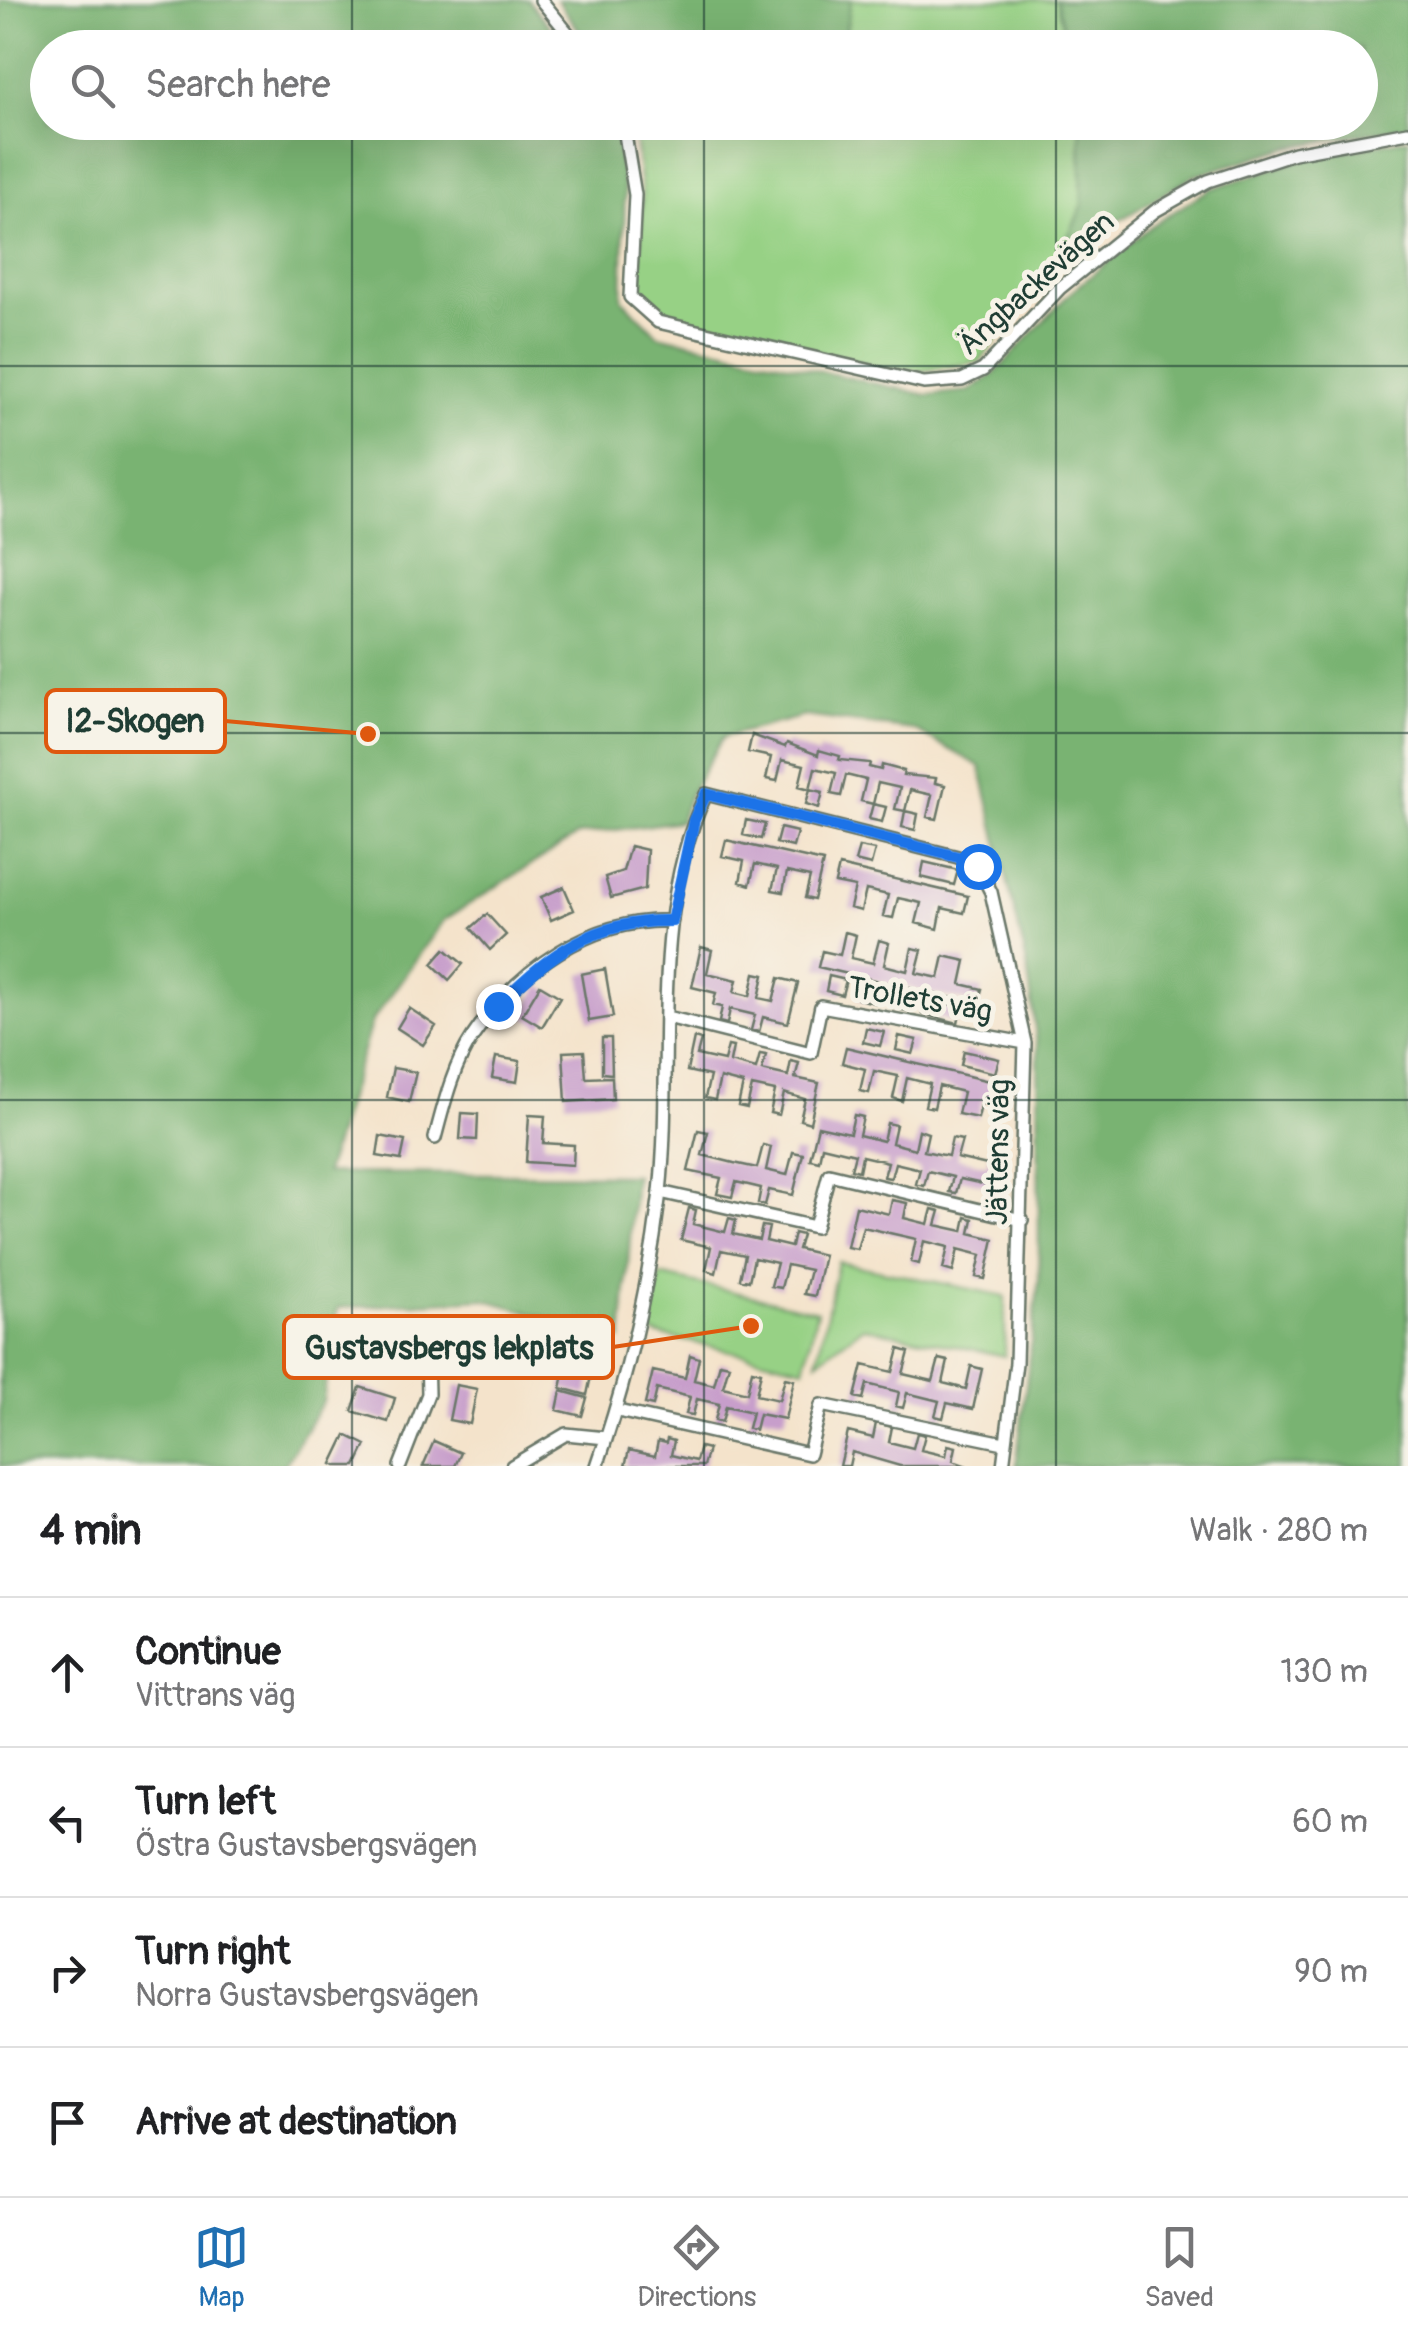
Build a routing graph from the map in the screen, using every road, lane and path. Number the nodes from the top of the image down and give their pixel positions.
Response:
1 (542, 0) edge
2 (566, 30) edge
3 (1408, 132) edge
4 (1378, 138) edge
5 (625, 140) edge
6 (1365, 140) edge
7 (672, 921) junction
8 (667, 1017) junction
9 (1025, 1044) junction
10 (435, 1138) dead end
11 (660, 1192) junction
12 (1022, 1220) junction
13 (427, 1354) dead end
14 (618, 1411) junction
15 (606, 1438) junction
16 (1004, 1443) junction
17 (400, 1466) edge
18 (512, 1466) edge
19 (597, 1466) edge
20 (1002, 1466) edge

1 - 2 street
3 - 4 street, Ängbackevägen
5 - 6 street, Ängbackevägen
7 - 8 street
7 - 9 street, Jättens väg
7 - 10 street
8 - 9 street, Trollets väg
8 - 11 street
9 - 12 street, Jättens väg
11 - 12 street
11 - 14 street
12 - 16 street, Jättens väg
13 - 17 street
14 - 15 street
14 - 16 street
15 - 18 street
15 - 19 street
16 - 20 street, Jättens väg

